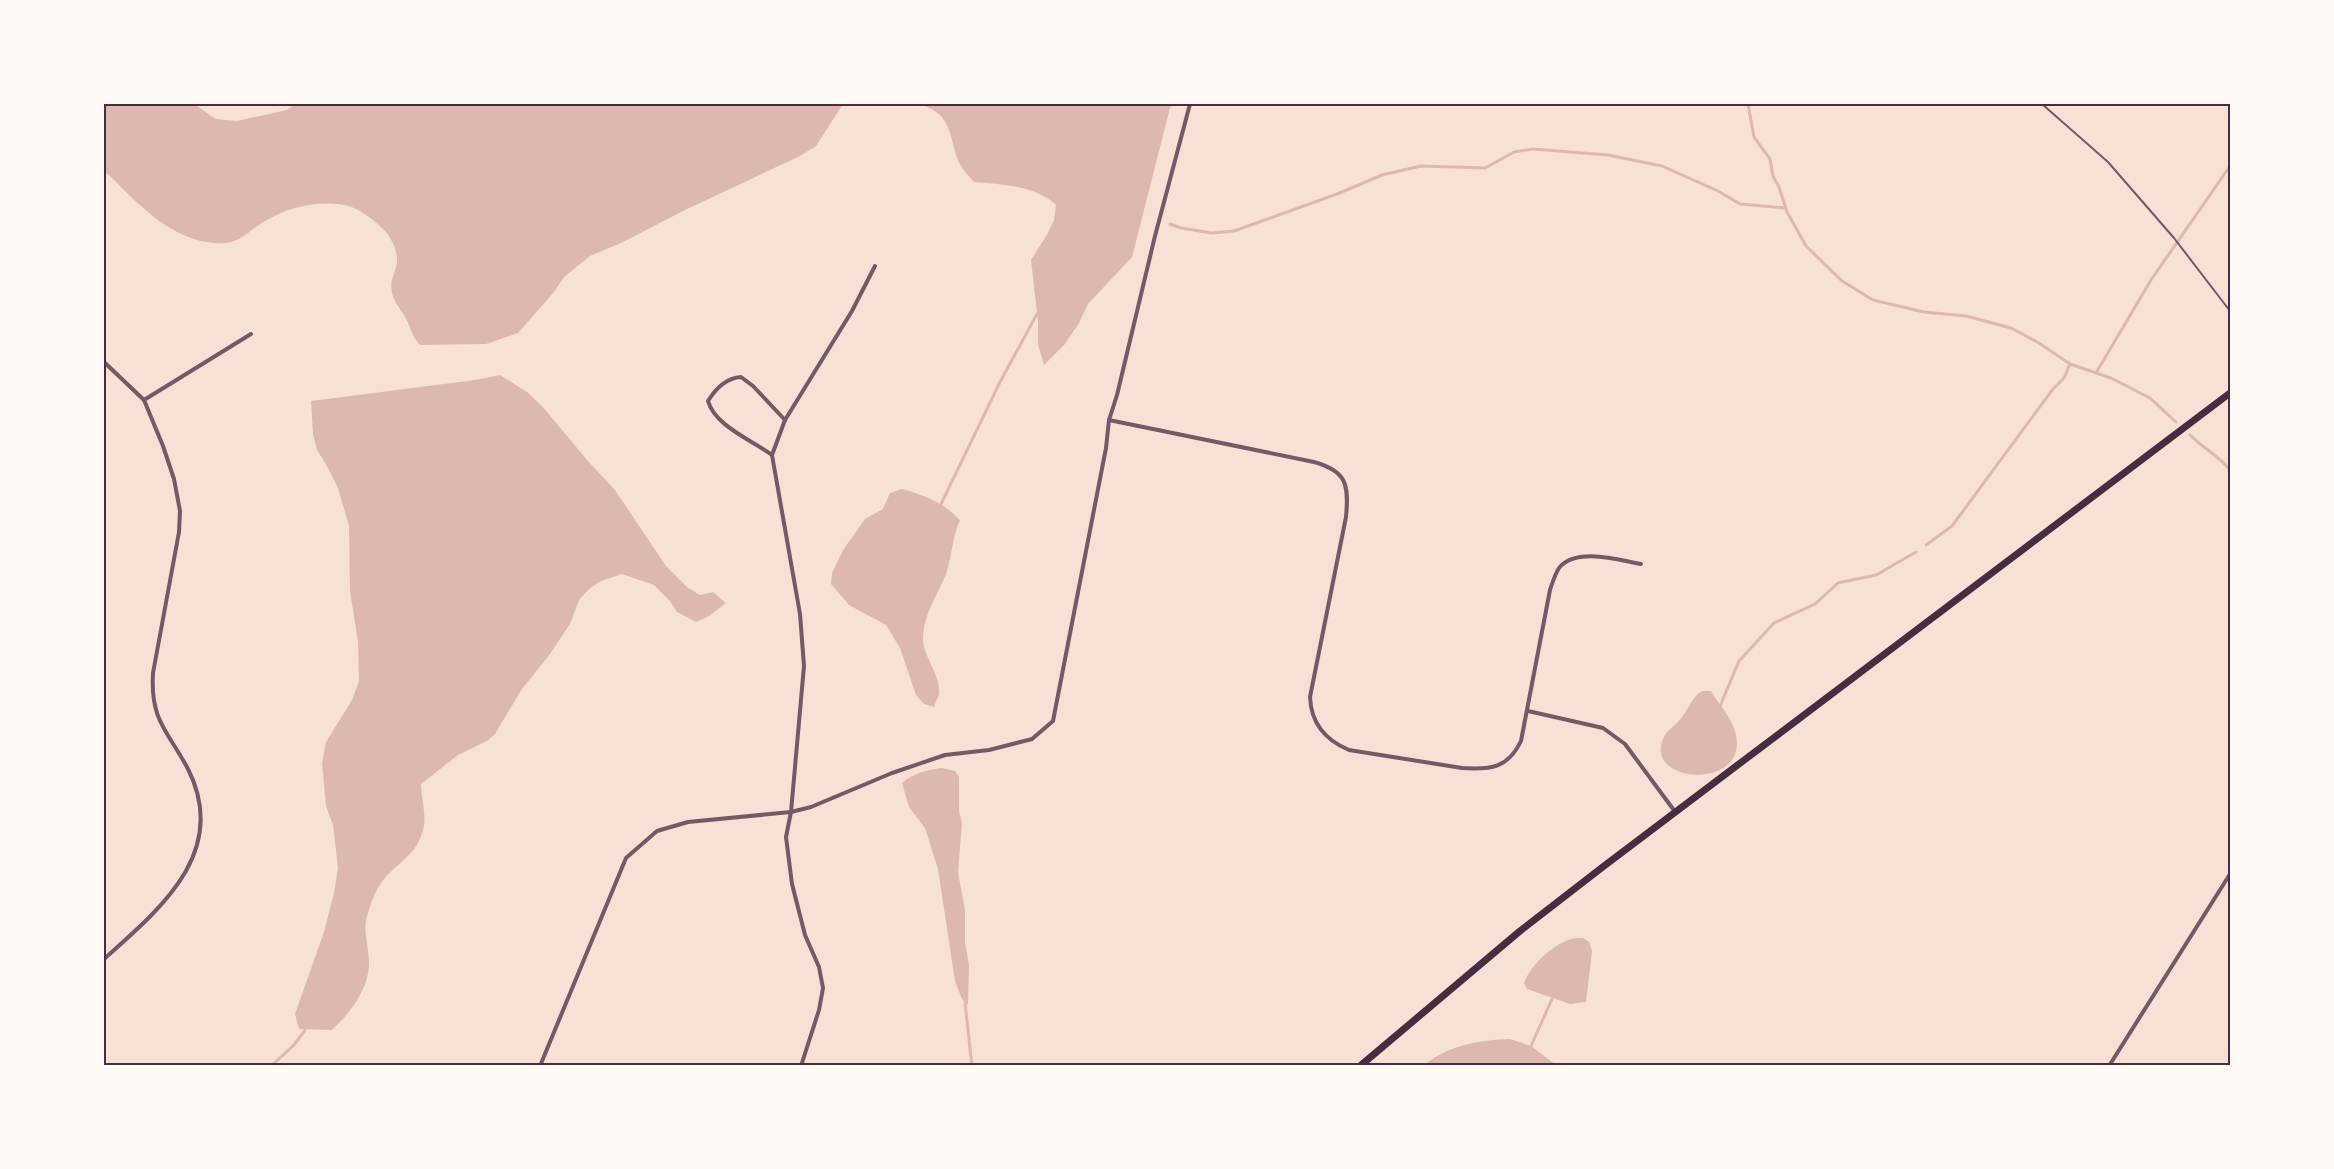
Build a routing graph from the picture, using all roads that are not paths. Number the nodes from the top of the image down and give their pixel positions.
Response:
1 (1190, 104) edge
2 (2042, 104) edge
3 (875, 266) dead end
4 (2230, 311) edge
5 (251, 334) dead end
6 (104, 362) edge
7 (2230, 393) edge
8 (144, 400) junction
9 (785, 420) junction
10 (1109, 420) junction
11 (772, 455) junction
12 (1641, 564) dead end
13 (1528, 711) junction
14 (791, 812) junction
15 (1677, 813) junction
16 (2230, 874) edge
17 (104, 959) edge
18 (540, 1065) edge
19 (801, 1065) edge
20 (1360, 1065) edge
21 (2109, 1065) edge

1 - 10 street
2 - 4 lane
3 - 9 street
5 - 8 street
6 - 8 street
7 - 15 main road
8 - 17 street
9 - 11 street
9 - 11 street
10 - 13 street
10 - 14 street
11 - 14 street
12 - 13 street
13 - 15 street
14 - 18 street
14 - 19 street
15 - 20 main road
16 - 21 street

